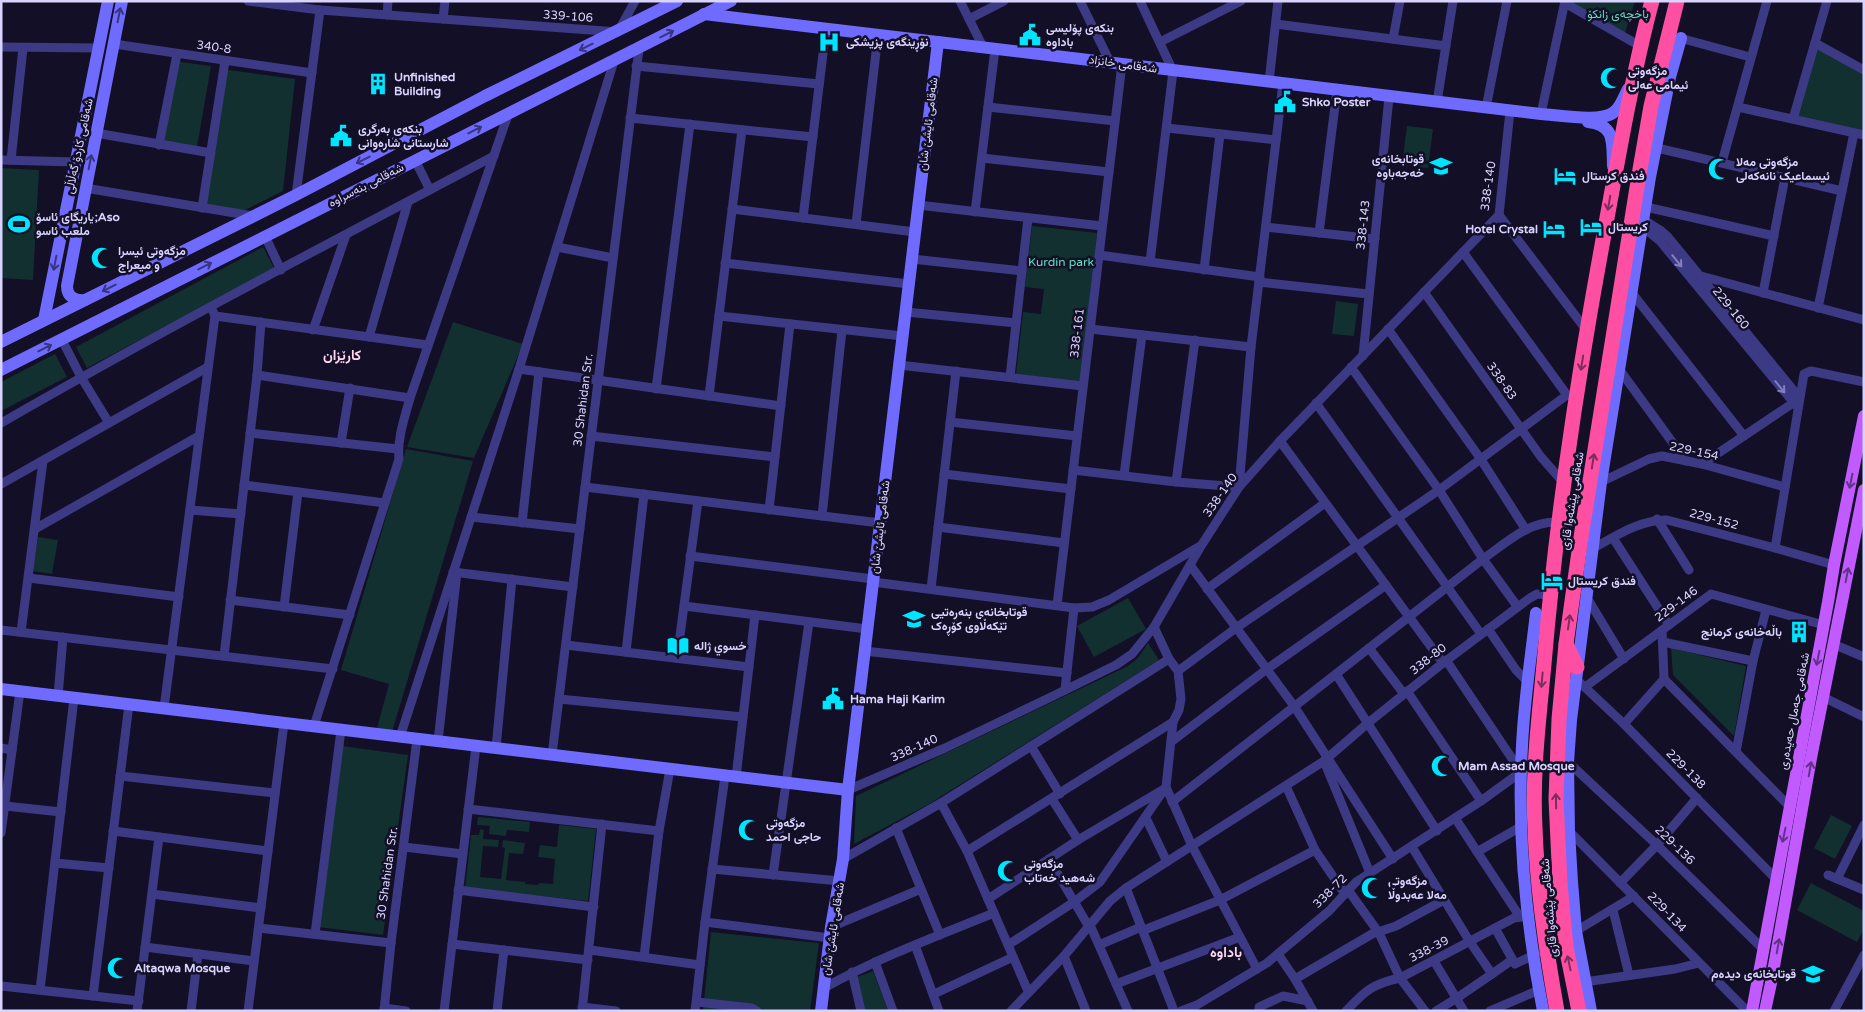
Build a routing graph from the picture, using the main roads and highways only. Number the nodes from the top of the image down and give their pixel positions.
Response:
1 (1652, 1) edge
2 (1677, 1) edge
3 (1864, 416) edge
4 (1864, 490) edge
5 (1558, 522) junction
6 (1583, 525) junction
7 (1828, 602) junction
8 (1841, 605) junction
9 (1566, 644) junction
10 (1580, 678) road end
11 (1557, 1011) edge
12 (1579, 1011) edge
13 (1752, 1011) edge
14 (1765, 1011) edge

1 -> 5 highway, شەقامی پێشەوا قازی
6 -> 2 highway, شەقامی پێشەوا قازی
3 -> 7 main road, شەقامی جەمال حەیدەری
8 -> 4 main road, شەقامی جەمال حەیدەری
5 - 6 highway
5 -> 11 highway, شەقامی پێشەوا قازی
9 -> 6 highway, شەقامی پێشەوا قازی
7 - 8 main road
7 -> 13 main road, شەقامی جەمال حەیدەری
14 -> 8 main road, شەقامی جەمال حەیدەری
9 - 10 highway
12 -> 9 highway, شەقامی پێشەوا قازی

